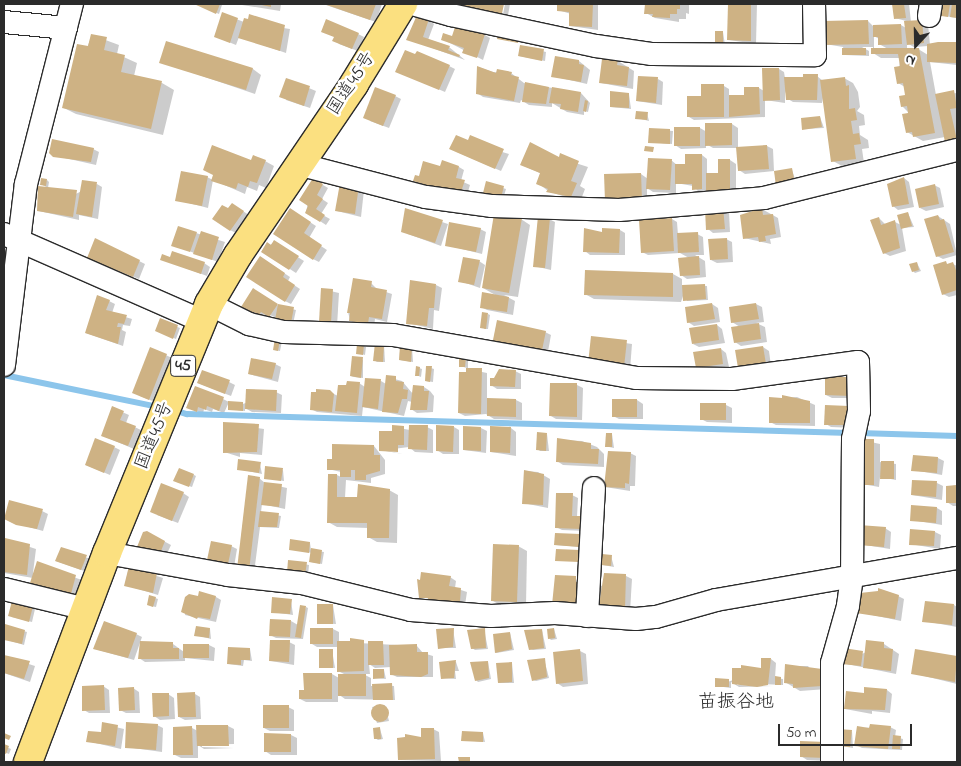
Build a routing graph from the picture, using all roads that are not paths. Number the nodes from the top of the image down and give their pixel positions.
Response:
1 (72, 4) edge
2 (403, 4) edge
3 (412, 4) edge
4 (814, 4) edge
5 (4, 22) edge
6 (66, 28) junction
7 (957, 150) edge
8 (298, 164) junction
9 (12, 238) edge
10 (205, 312) junction
11 (4, 365) edge
12 (594, 488) dead end
13 (107, 553) junction
14 (957, 558) edge
15 (852, 577) junction
16 (4, 589) edge
17 (86, 609) junction
18 (587, 616) junction
19 (28, 762) edge
20 (832, 762) edge

1 - 6 street
2 - 8 highway, 国道45号 / 45
3 - 4 street
5 - 6 street
6 - 9 street
7 - 8 street
8 - 10 highway, 国道45号 / 45
9 - 10 street
9 - 11 street
10 - 13 highway, 国道45号 / 45
10 - 15 street
12 - 18 street
13 - 17 highway, 国道45号 / 45
13 - 18 street
14 - 15 street
15 - 18 street
15 - 20 street
16 - 17 street
17 - 19 highway, 国道45号 / 45

